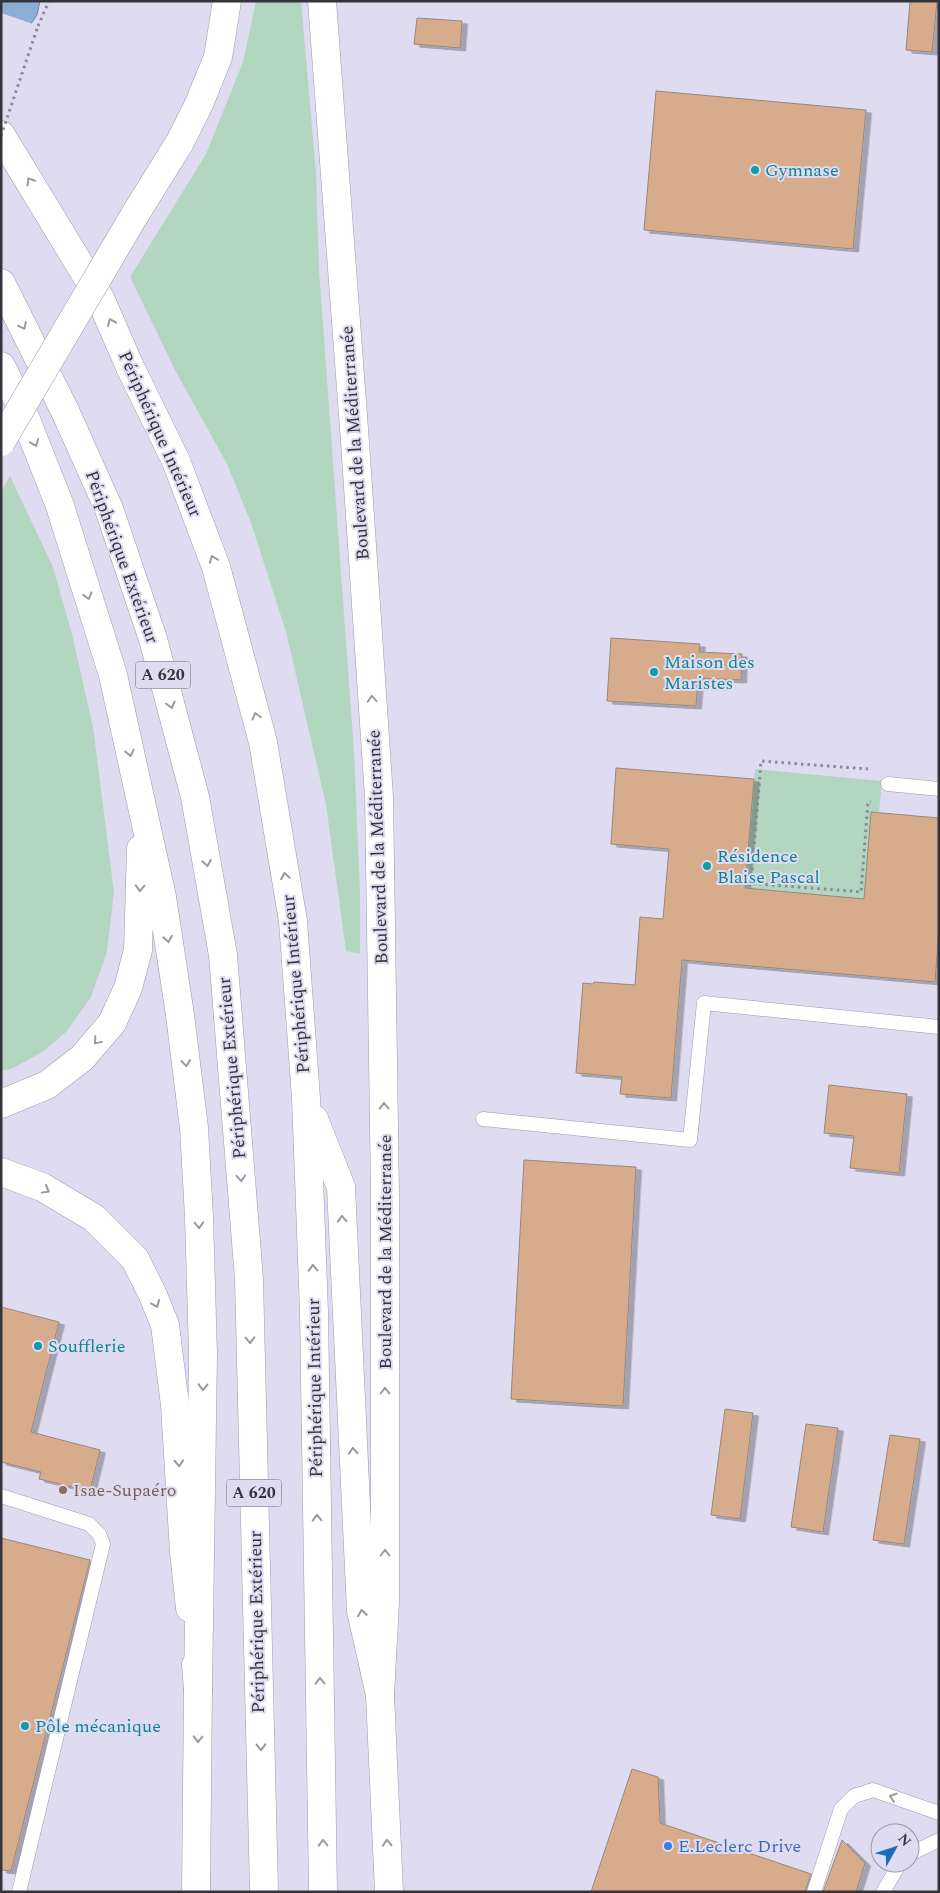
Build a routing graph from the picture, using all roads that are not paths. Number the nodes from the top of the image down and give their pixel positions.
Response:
1 (227, 1) edge
2 (322, 1) edge
3 (1, 136) edge
4 (1, 282) edge
5 (1, 366) edge
6 (1, 442) edge
7 (888, 784) dead end
8 (939, 789) edge
9 (142, 805) junction
10 (939, 1027) edge
11 (306, 1098) junction
12 (1, 1104) edge
13 (483, 1119) dead end
14 (1, 1172) edge
15 (1, 1496) edge
16 (198, 1690) junction
17 (380, 1695) junction
18 (939, 1813) edge
19 (939, 1840) edge
20 (920, 1849) edge
21 (894, 1873) edge
22 (19, 1892) edge
23 (196, 1892) edge
24 (264, 1892) edge
25 (323, 1892) edge
26 (389, 1892) edge
27 (814, 1892) edge
28 (882, 1892) edge

1 - 6 main road, bridge
17 -> 2 main road, Boulevard de la Méditerranée
11 -> 3 main road, Périphérique Intérieur
4 -> 24 main road, Périphérique Extérieur / A 620
5 -> 9 main road
7 - 8 lane
9 -> 12 main road
9 -> 16 main road
10 - 13 lane
17 -> 11 main road
25 -> 11 main road, Périphérique Intérieur
14 -> 16 main road
15 - 22 lane
16 -> 23 main road
26 -> 17 main road
18 -> 27 lane
19 - 20 lane
21 - 28 lane

